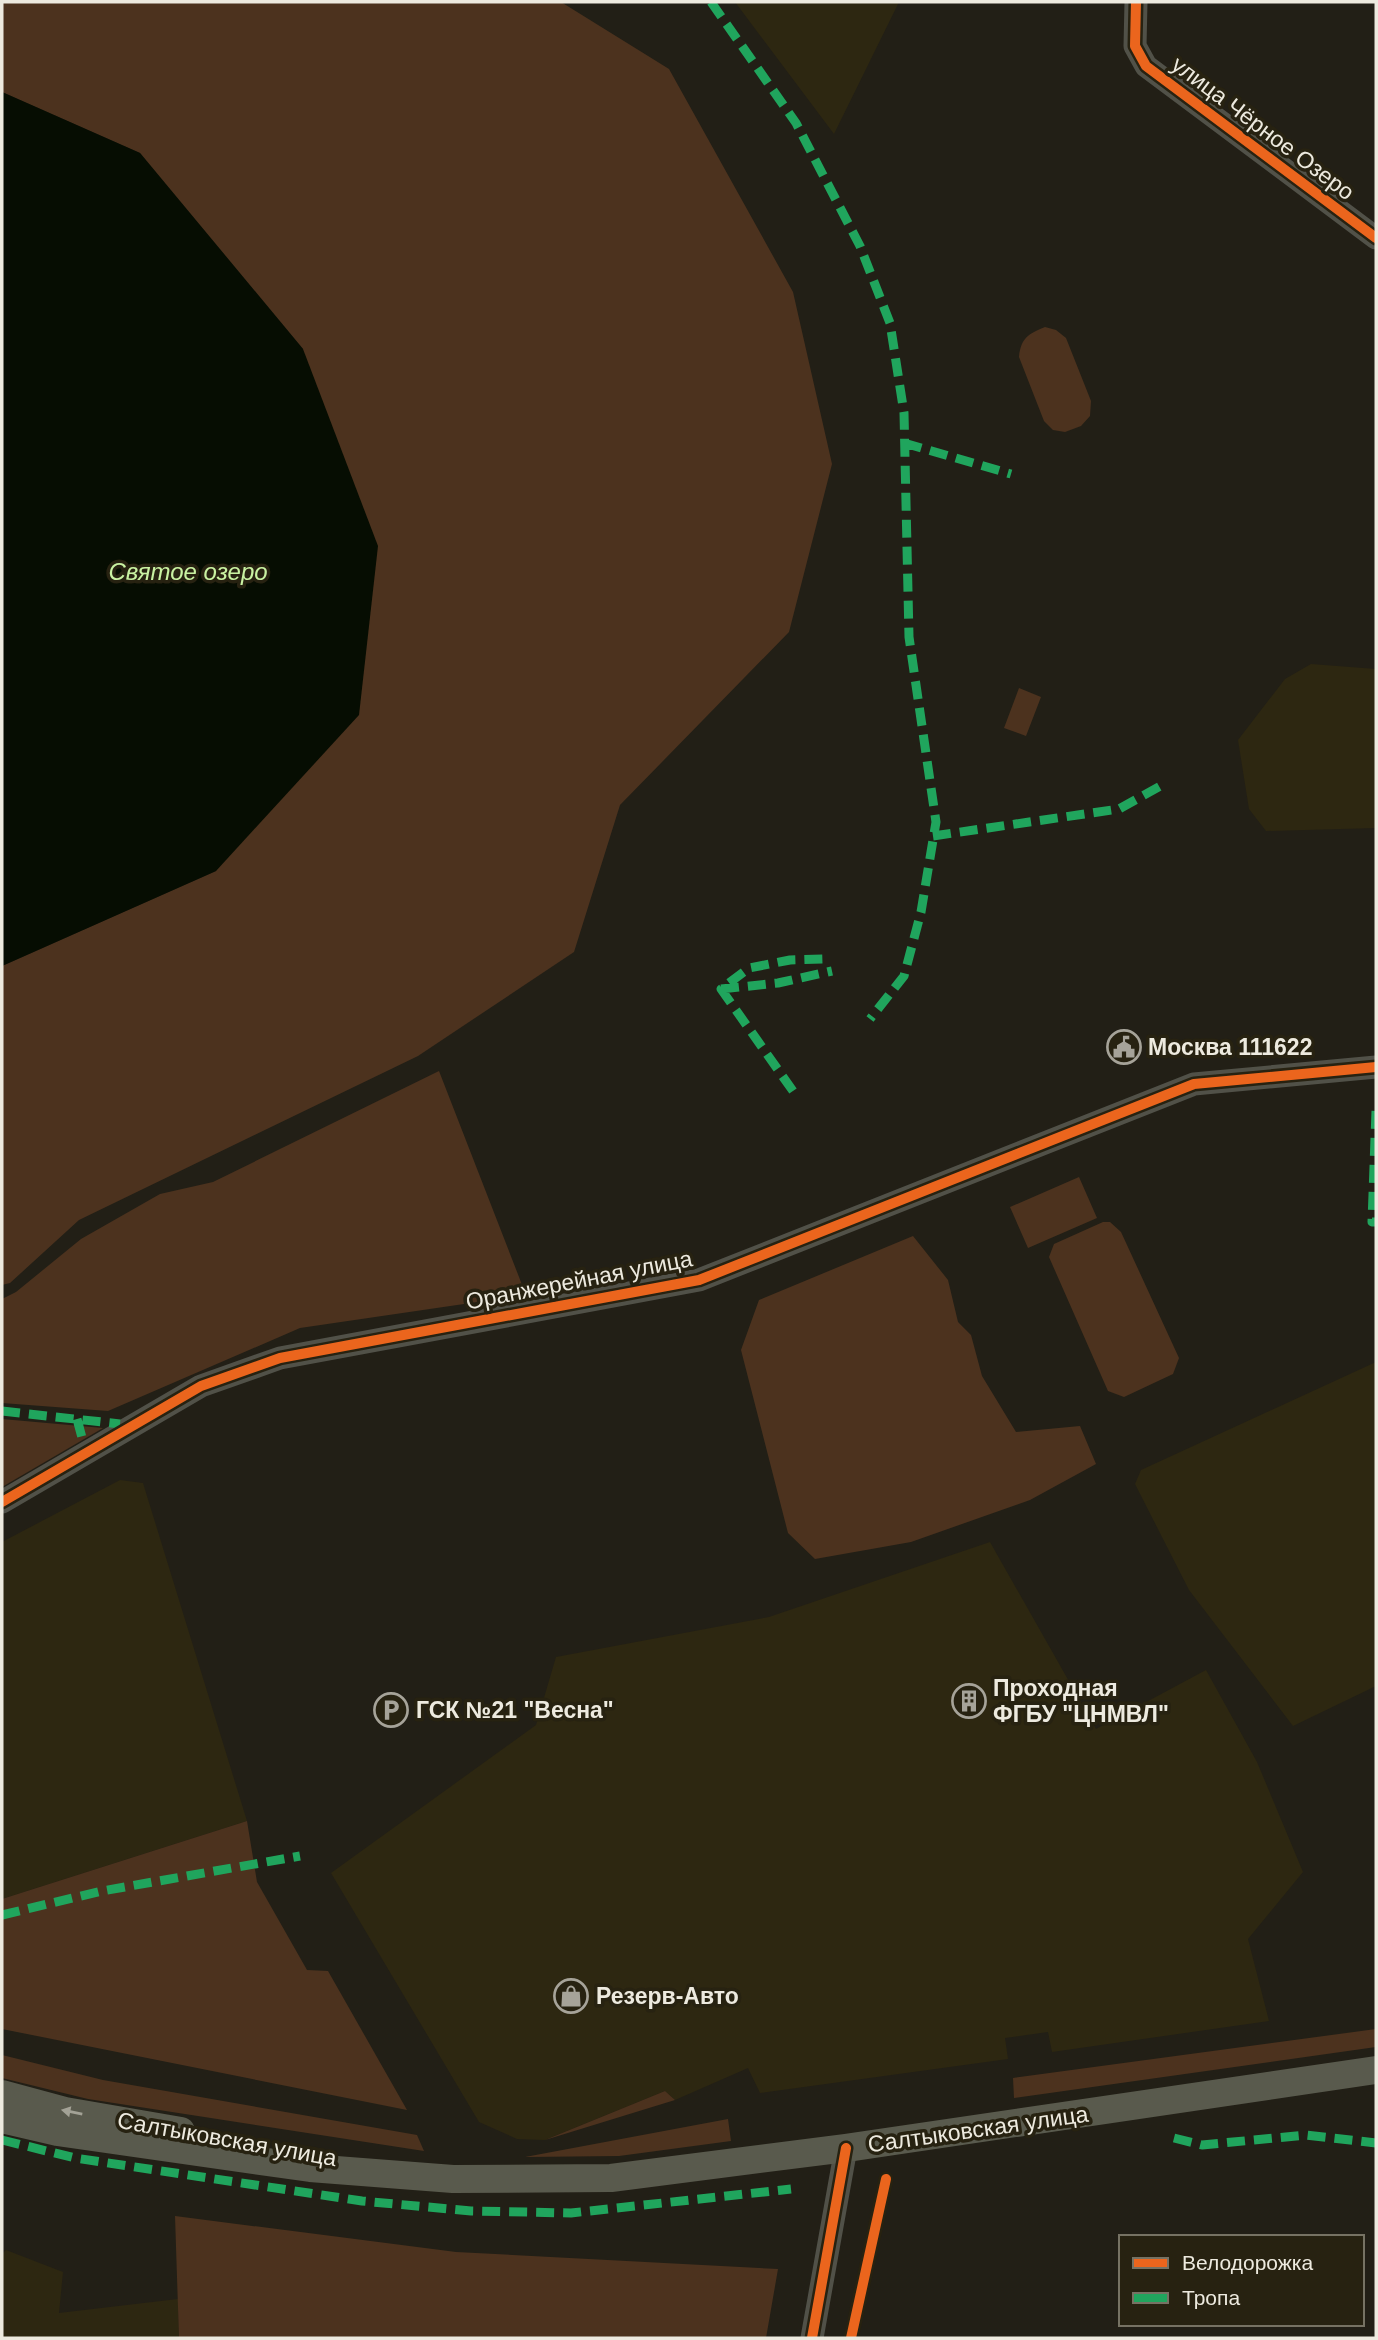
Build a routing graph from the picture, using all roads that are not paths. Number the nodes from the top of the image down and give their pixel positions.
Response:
1 (1136, 2) edge
2 (1376, 238) edge
3 (1376, 1067) edge
4 (2, 1502) edge
5 (1376, 2070) edge
6 (2, 2094) edge
7 (2, 2119) edge
8 (846, 2148) junction
9 (453, 2179) junction
10 (812, 2338) edge

1 - 2 street, улица Чёрное Озеро
3 - 4 street, Оранжерейная улица
5 - 8 main road, Салтыковская улица
9 -> 6 main road, Салтыковская улица
7 - 9 main road, Салтыковская улица
8 - 9 main road, Салтыковская улица
8 - 10 street

